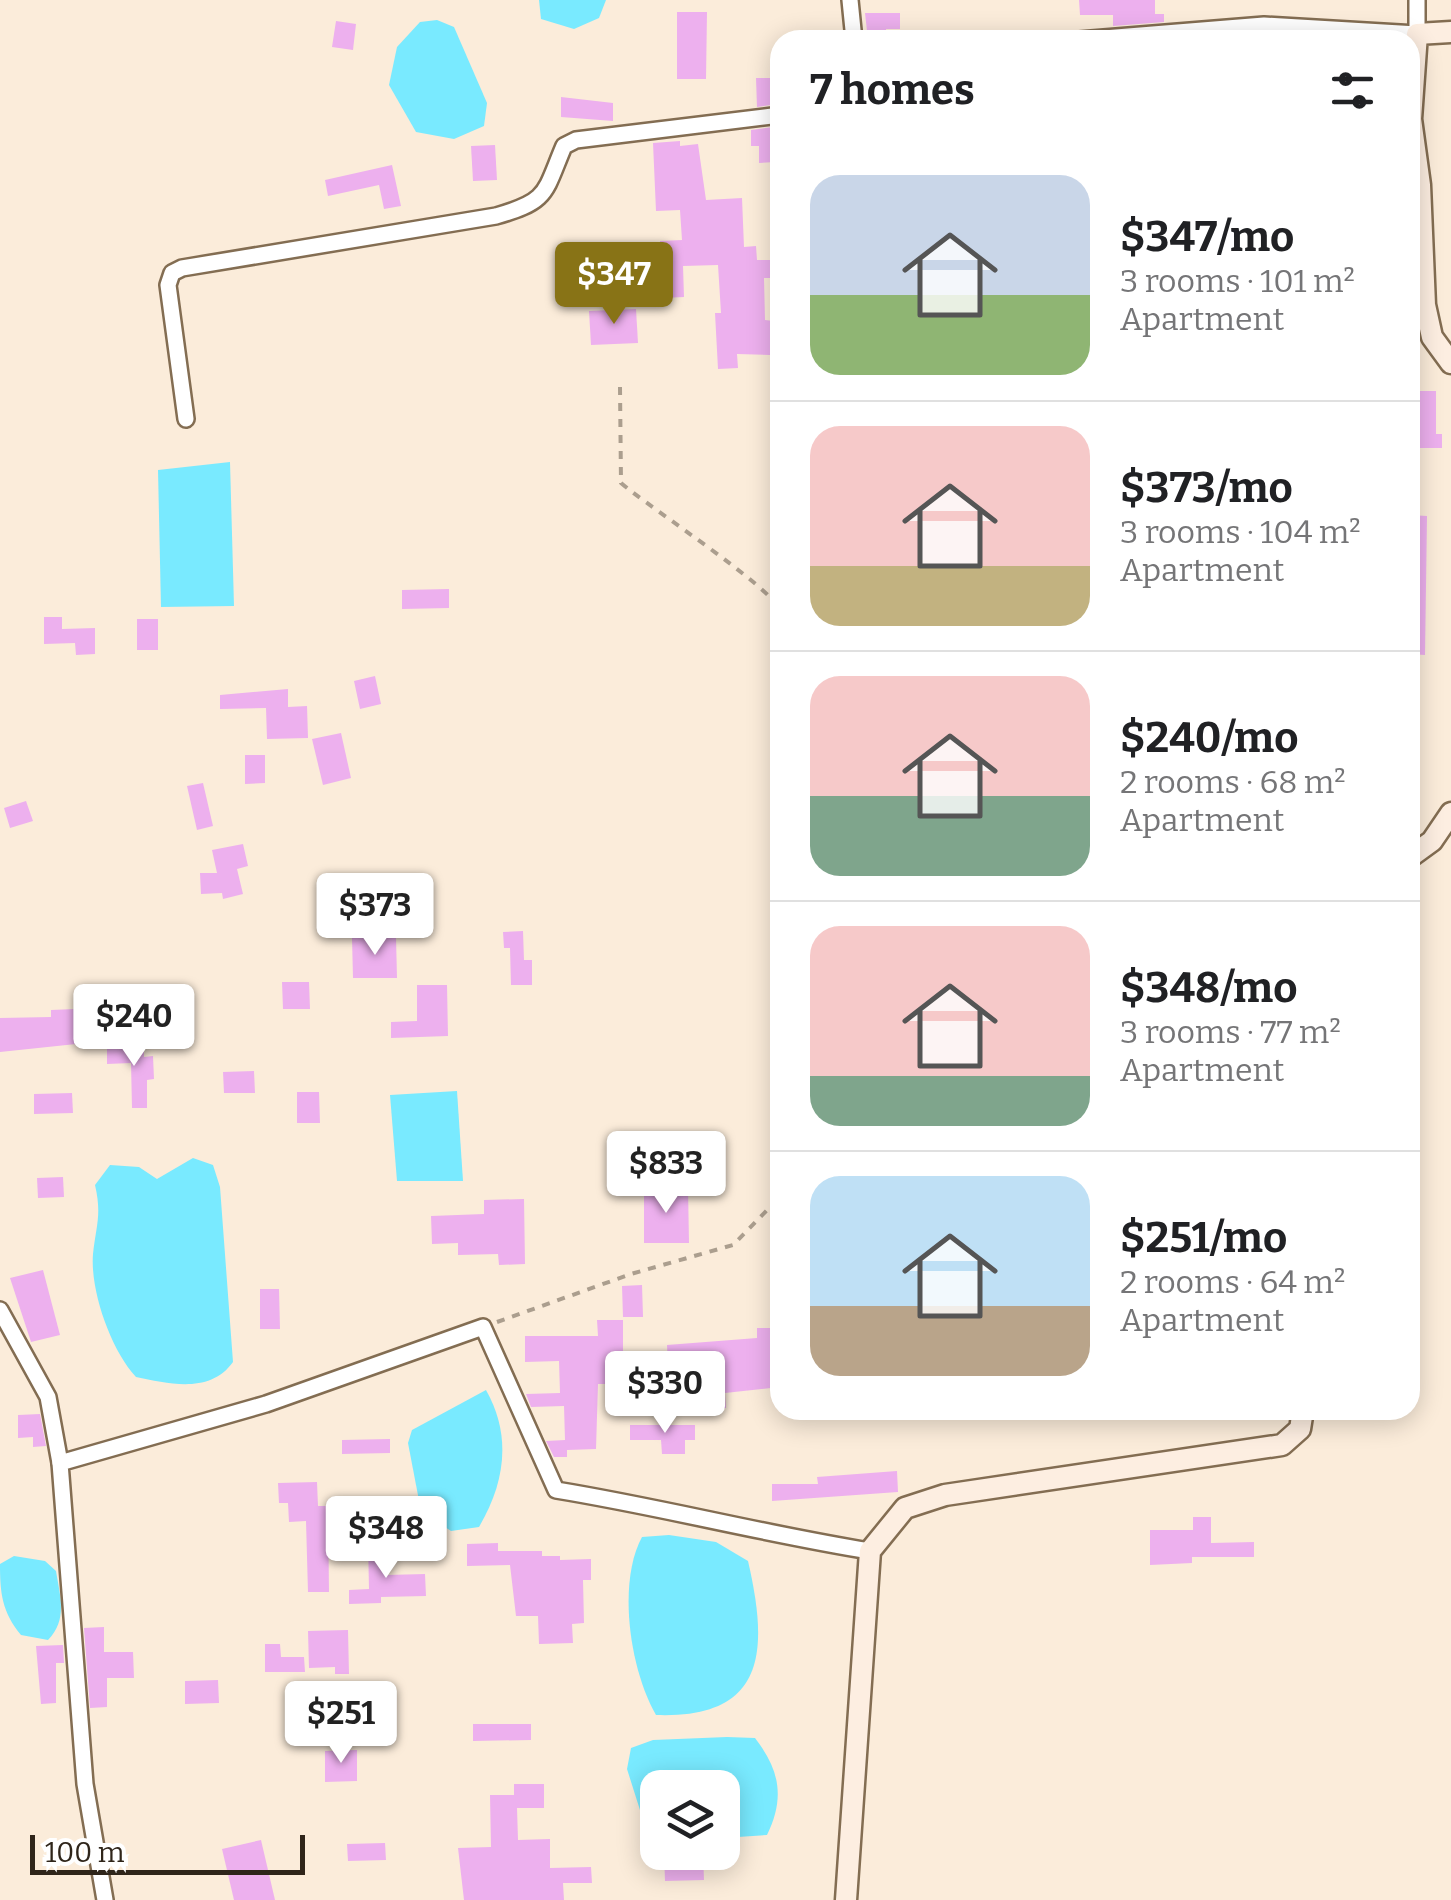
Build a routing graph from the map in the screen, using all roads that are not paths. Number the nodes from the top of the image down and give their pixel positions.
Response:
1 (850, 0) edge
2 (1417, 0) edge
3 (853, 30) edge
4 (1195, 30) edge
5 (1356, 30) edge
6 (1417, 30) edge
7 (1451, 32) edge
8 (1420, 34) edge
9 (770, 116) edge
10 (1420, 185) edge
11 (1451, 363) edge
12 (186, 419) dead end
13 (1451, 813) edge
14 (1420, 850) edge
15 (0, 1310) edge
16 (1302, 1420) edge
17 (60, 1464) junction
18 (870, 1550) junction
19 (105, 1900) edge
20 (846, 1900) edge

1 - 3 street
2 - 6 street
4 - 5 street
7 - 8 main road
9 - 12 street
10 - 11 main road
13 - 14 main road
15 - 17 street
16 - 18 main road
17 - 18 street
17 - 19 street
18 - 20 main road

